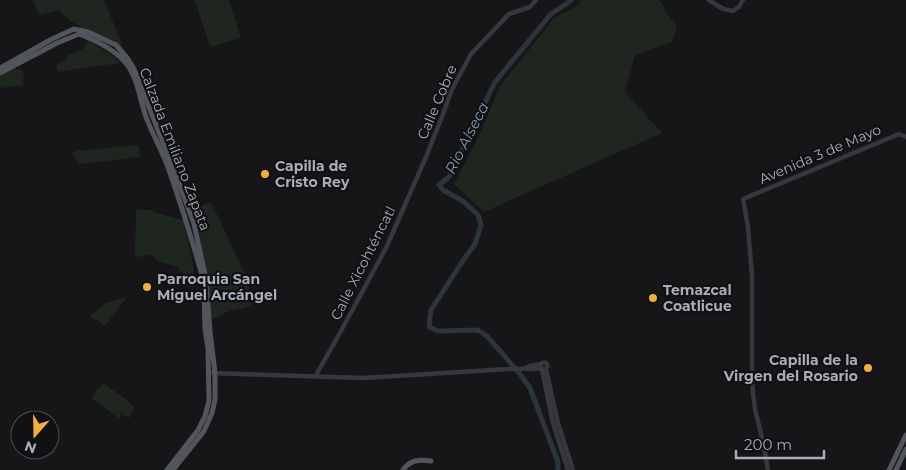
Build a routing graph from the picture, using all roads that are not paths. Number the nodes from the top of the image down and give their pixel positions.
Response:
1 (536, 0) edge
2 (709, 0) edge
3 (743, 0) edge
4 (0, 68) edge
5 (0, 73) edge
6 (906, 138) edge
7 (426, 157) joint
8 (542, 368) junction
9 (208, 373) junction
10 (215, 373) junction
11 (315, 377) junction
12 (906, 435) edge
13 (906, 449) edge
14 (431, 461) dead end
15 (167, 470) edge
16 (173, 470) edge
17 (403, 470) edge
18 (568, 470) edge
19 (573, 470) edge
20 (768, 470) edge
21 (889, 470) edge
22 (896, 470) edge

1 - 7 street, Calle Cobre
2 - 3 street
4 - 10 main road, Calzada Emiliano Zapata
5 - 9 main road, Calzada Emiliano Zapata
6 - 20 street, Avenida 3 de Mayo
7 - 11 street, Calle Xicohténcatl
8 - 11 street
8 - 18 street
8 - 19 street
9 - 10 street
9 - 15 main road, Calzada Emiliano Zapata
10 - 11 street
10 - 16 main road, Calzada Emiliano Zapata
12 - 21 main road
13 - 22 main road
14 - 17 main road

